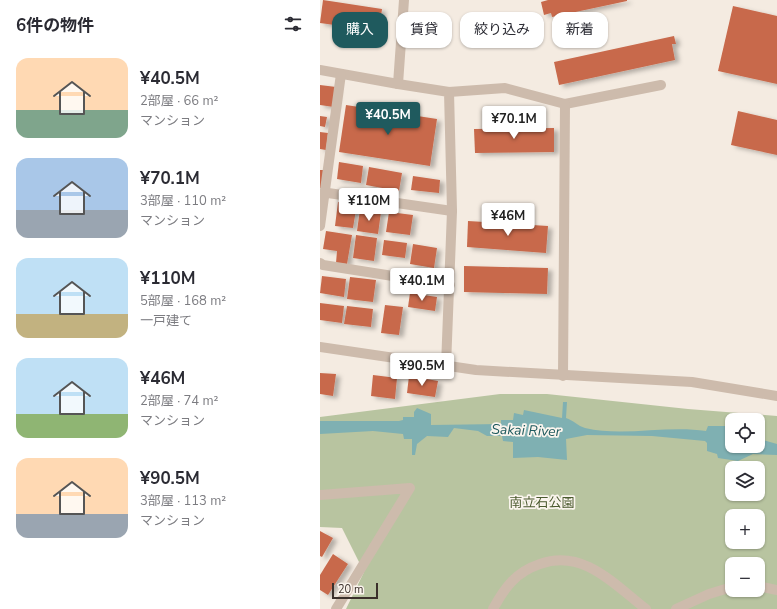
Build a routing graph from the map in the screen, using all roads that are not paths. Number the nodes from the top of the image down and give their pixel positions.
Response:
1 (404, 0) edge
2 (320, 70) edge
3 (341, 74) junction
4 (398, 84) junction
5 (661, 85) dead end
6 (449, 92) junction
7 (565, 104) junction
8 (324, 196) junction
9 (452, 211) junction
10 (320, 226) edge
11 (320, 263) edge
12 (450, 285) junction
13 (320, 347) edge
14 (446, 366) junction
15 (563, 376) junction
16 (777, 396) edge
17 (320, 495) edge
18 (765, 587) edge
19 (725, 589) edge
20 (777, 590) edge
21 (336, 609) edge
22 (493, 609) edge
23 (646, 609) edge
24 (676, 609) edge

1 - 4 street
2 - 3 street
3 - 4 street
3 - 8 street
4 - 6 street
5 - 7 street
6 - 7 street
6 - 9 street
7 - 15 street
8 - 9 street
8 - 10 street
9 - 12 street
11 - 12 street
12 - 14 street
13 - 14 street
14 - 15 street
15 - 16 street
17 - 21 street
18 - 20 street
19 - 24 street
22 - 23 street

